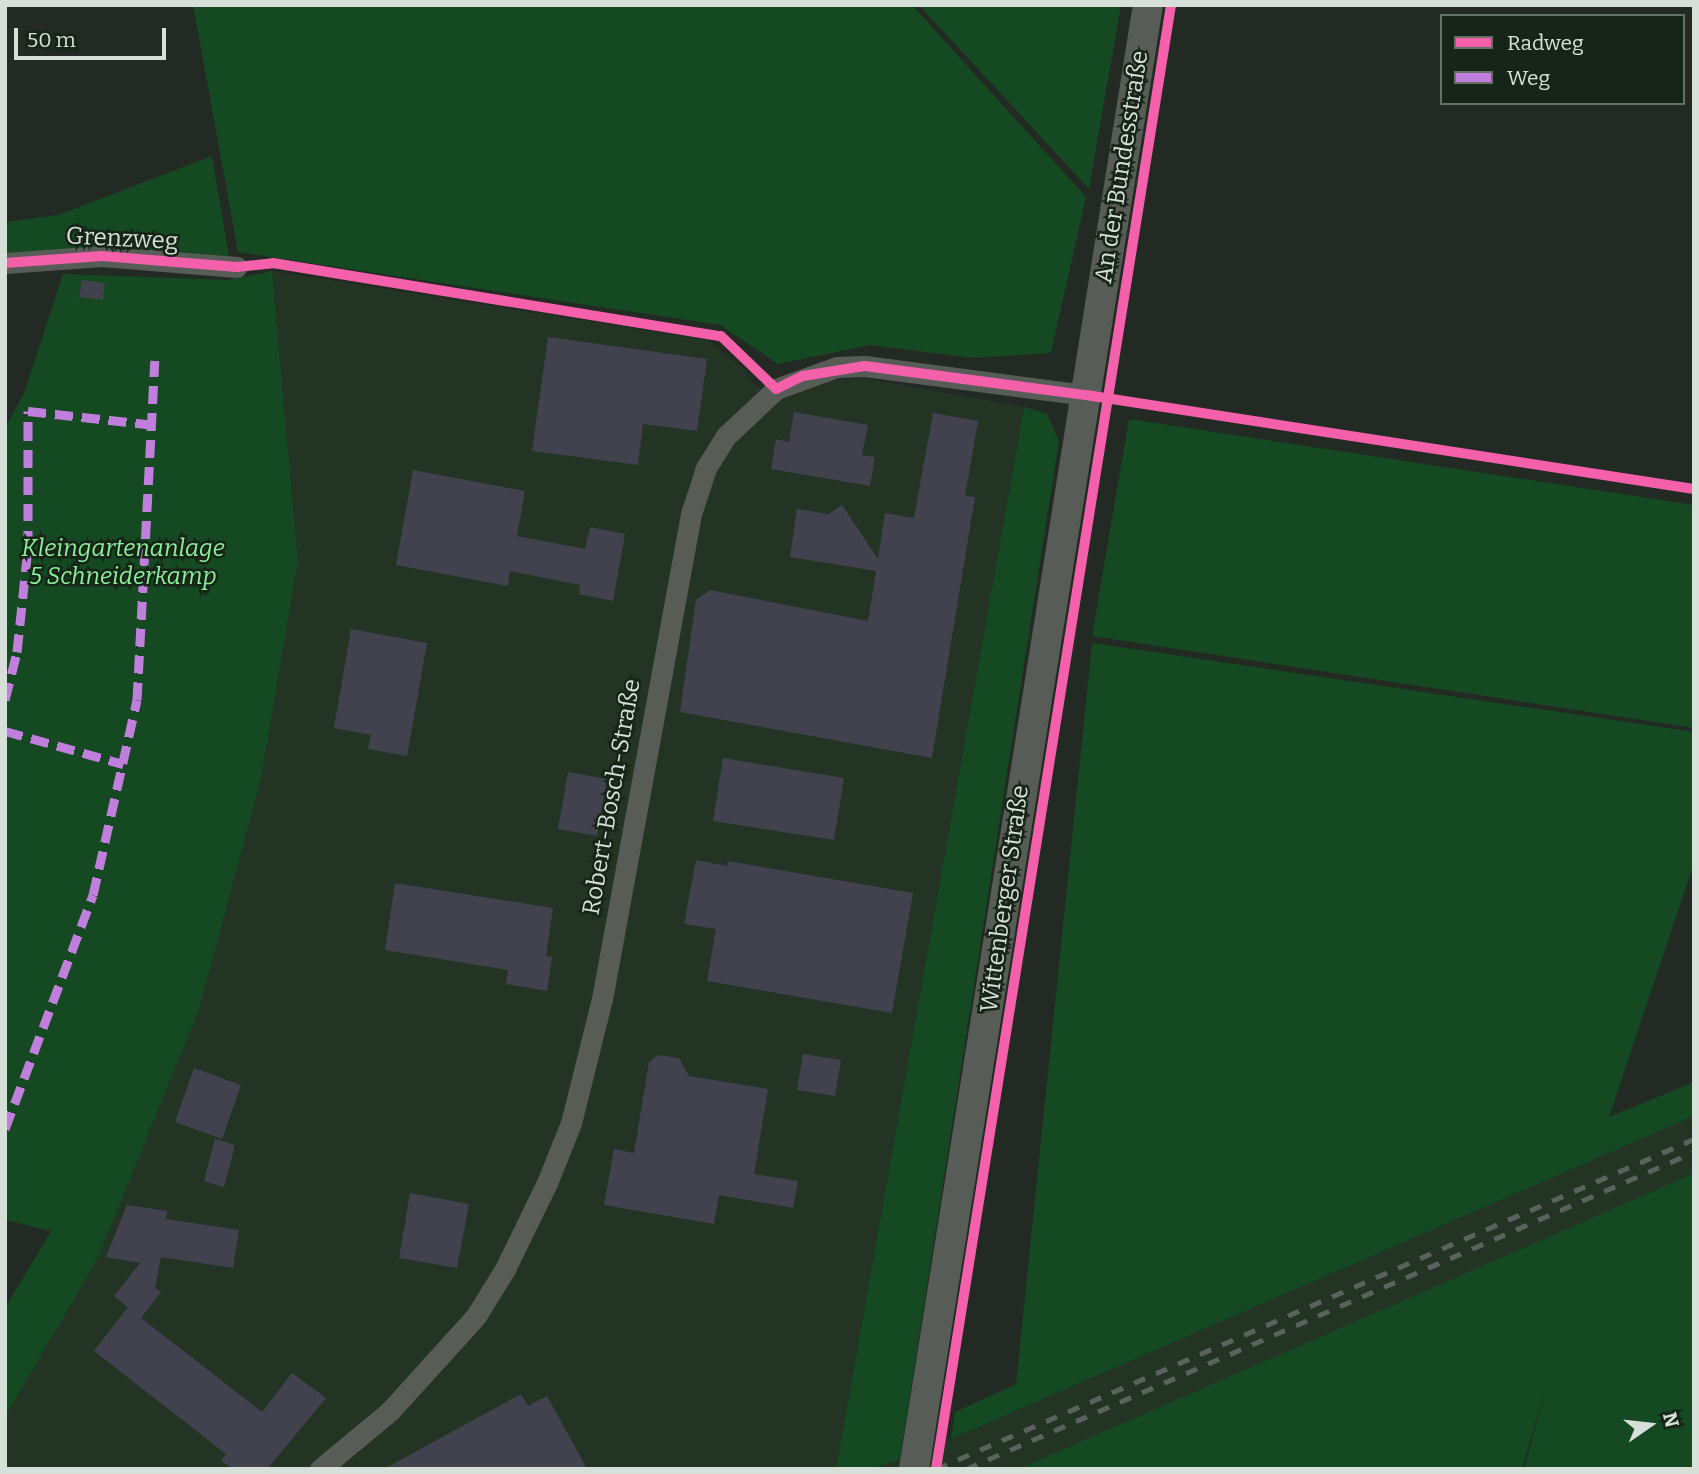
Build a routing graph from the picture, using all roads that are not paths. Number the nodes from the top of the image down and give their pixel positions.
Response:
1 (1148, 5) edge
2 (5, 263) edge
3 (237, 267) dead end
4 (1097, 329) joint
5 (1086, 395) junction
6 (320, 1469) edge
7 (914, 1469) edge

1 - 4 main road, An der Bundesstraße
2 - 3 street, Grenzweg
4 - 5 main road, Wittenberger Straße
5 - 6 street, Robert-Bosch-Straße
5 - 7 main road, Wittenberger Straße

